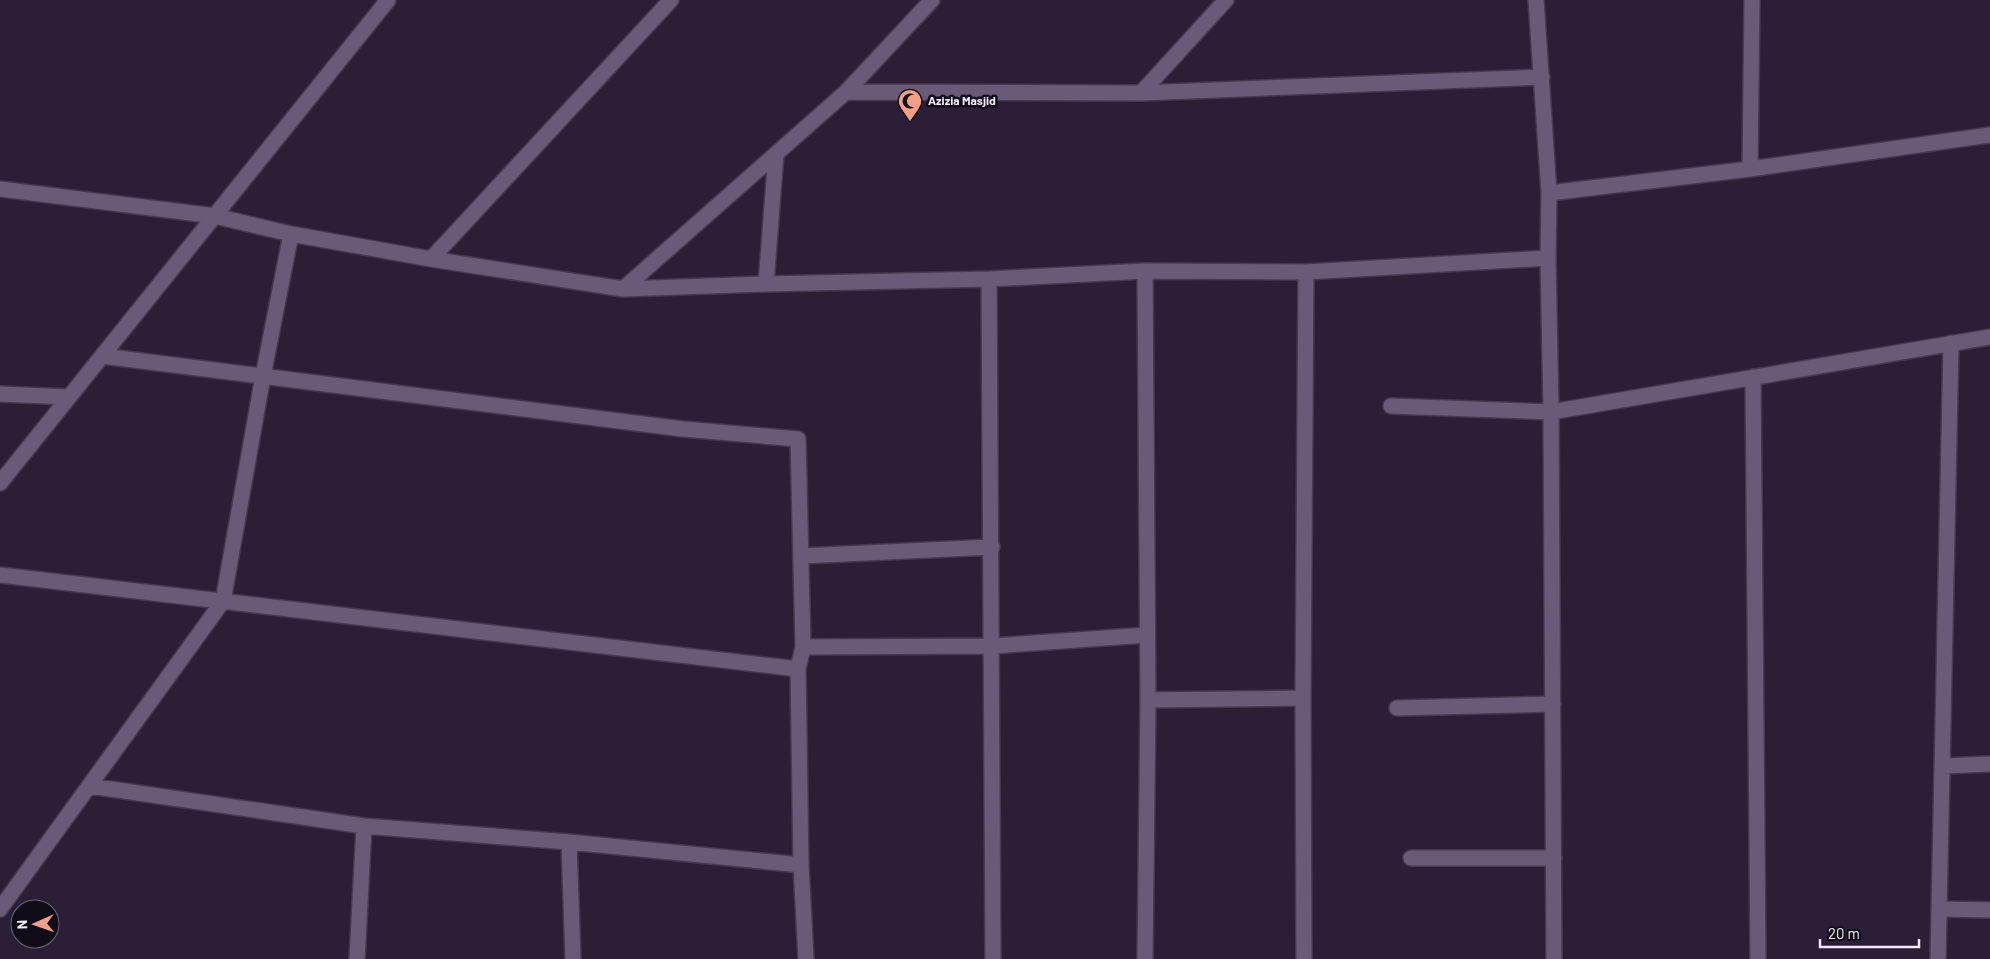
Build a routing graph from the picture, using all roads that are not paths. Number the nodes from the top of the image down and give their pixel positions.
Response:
1 (388, 0) edge
2 (671, 0) edge
3 (932, 0) edge
4 (1226, 0) edge
5 (1536, 0) edge
6 (1752, 0) edge
7 (1542, 77) junction
8 (846, 92) junction
9 (1141, 93) junction
10 (1990, 135) edge
11 (776, 154) junction
12 (1750, 169) junction
13 (0, 189) edge
14 (1549, 194) junction
15 (215, 216) junction
16 (291, 234) junction
17 (1548, 258) junction
18 (431, 259) junction
19 (1145, 271) junction
20 (1306, 272) junction
21 (989, 280) junction
22 (766, 284) junction
23 (623, 289) junction
24 (1990, 337) edge
25 (1951, 343) junction
26 (102, 356) junction
27 (263, 376) junction
28 (1753, 378) junction
29 (0, 394) edge
30 (69, 397) junction
31 (1391, 406) dead end
32 (1551, 412) junction
33 (0, 483) edge
34 (992, 546) junction
35 (801, 556) junction
36 (0, 575) edge
37 (223, 602) junction
38 (1147, 635) junction
39 (992, 646) junction
40 (803, 647) junction
41 (798, 669) junction
42 (1303, 698) junction
43 (1148, 700) junction
44 (1552, 704) junction
45 (1397, 708) dead end
46 (1990, 764) edge
47 (1942, 766) junction
48 (90, 786) junction
49 (364, 826) junction
50 (569, 842) junction
51 (1410, 858) dead end
52 (1554, 858) junction
53 (801, 865) junction
54 (0, 909) edge
55 (1939, 909) junction
56 (1990, 910) edge
57 (357, 959) edge
58 (573, 959) edge
59 (806, 959) edge
60 (994, 959) edge
61 (1146, 959) edge
62 (1304, 959) edge
63 (1554, 959) edge
64 (1758, 959) edge
65 (1938, 959) edge

1 - 15 street
2 - 18 street
3 - 8 street
4 - 9 street
5 - 7 street
6 - 12 street
7 - 9 street
7 - 14 street
8 - 9 street
8 - 11 street
10 - 12 street
11 - 22 street
11 - 23 street
12 - 14 street
13 - 15 street
14 - 17 street
15 - 16 street
15 - 26 street
16 - 18 street
16 - 27 street
17 - 20 street
17 - 32 street
18 - 23 street
19 - 20 street
19 - 21 street
19 - 38 street
20 - 42 street
21 - 22 street
21 - 34 street
22 - 23 street
24 - 25 street
25 - 28 street
25 - 47 street
26 - 27 street
26 - 30 street
27 - 35 street
27 - 37 street
28 - 32 street
28 - 64 street
29 - 30 street
30 - 33 street
31 - 32 street
32 - 44 street
34 - 35 street
34 - 39 street
35 - 40 street
36 - 37 street
37 - 41 street
37 - 48 street
38 - 39 street
38 - 43 street
39 - 40 street
39 - 60 street
40 - 41 street
41 - 53 street
42 - 43 street
42 - 62 street
43 - 61 street
44 - 45 street
44 - 52 street
46 - 47 street
47 - 55 street
48 - 49 street
48 - 54 street
49 - 50 street
49 - 57 street
50 - 53 street
50 - 58 street
51 - 52 street
52 - 63 street
53 - 59 street
55 - 56 street
55 - 65 street

